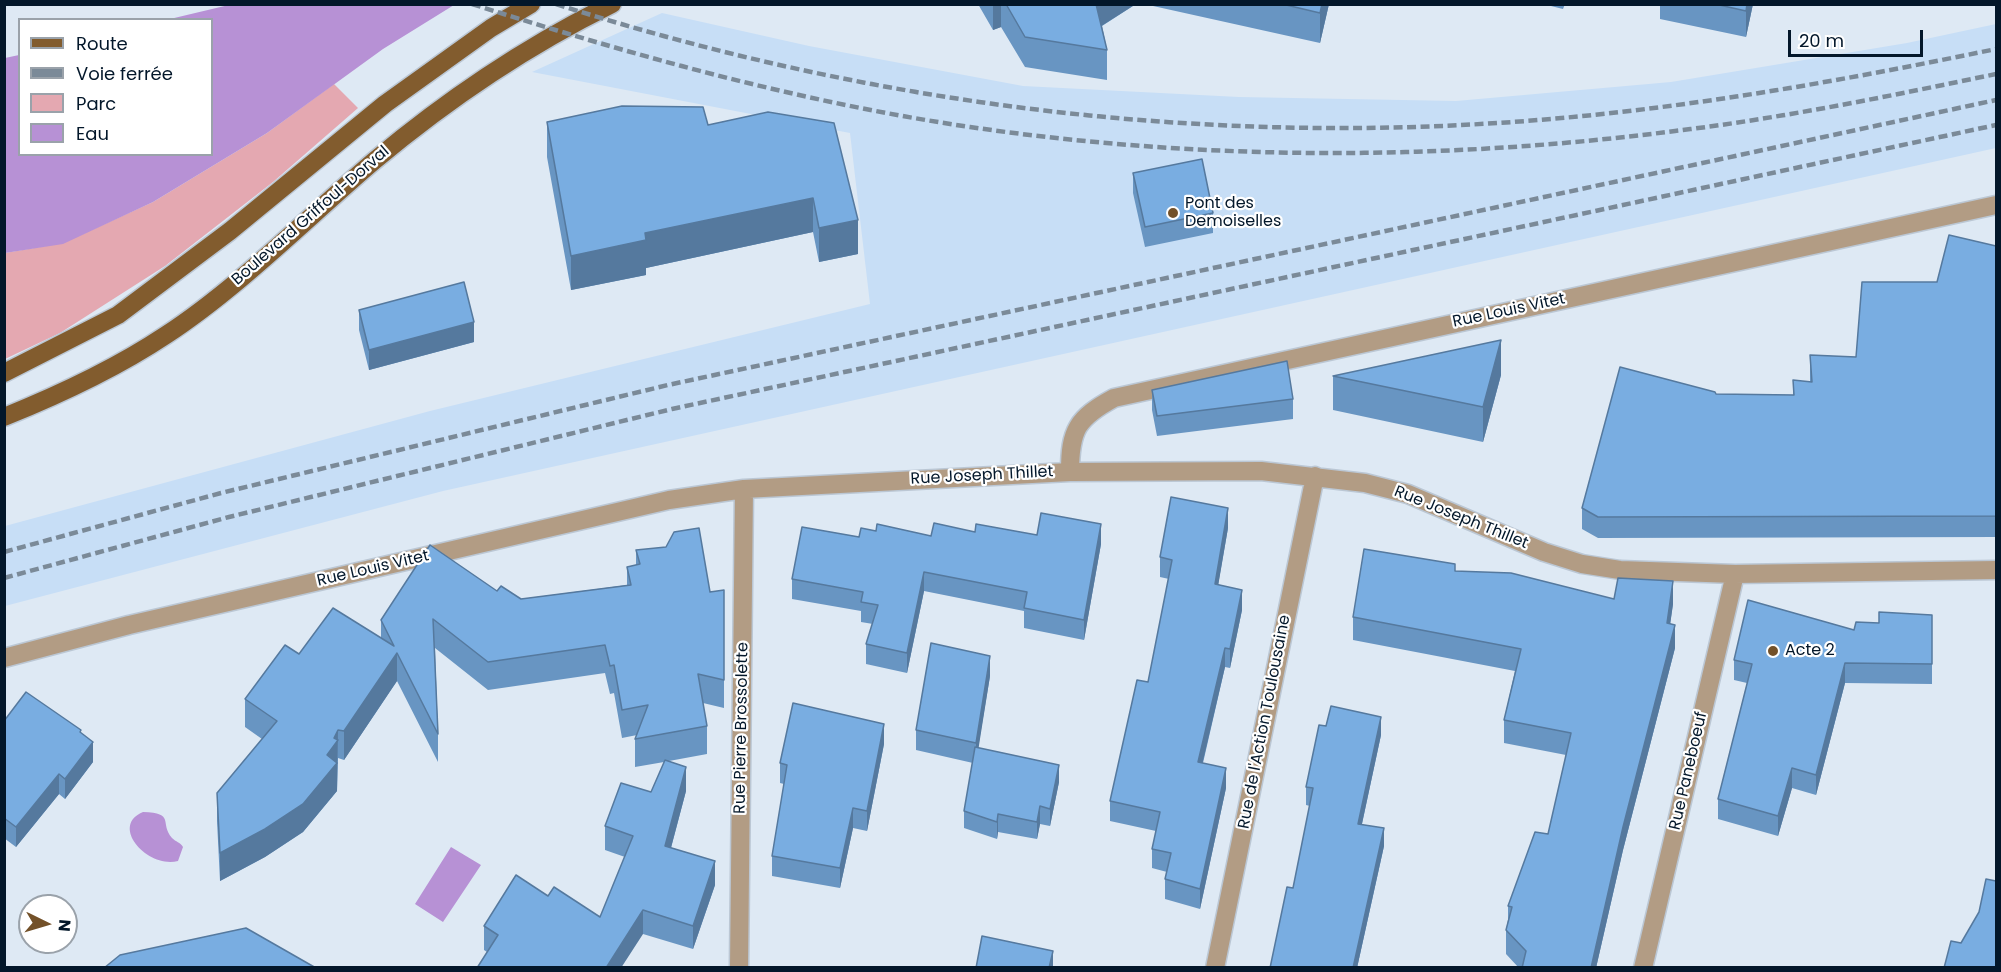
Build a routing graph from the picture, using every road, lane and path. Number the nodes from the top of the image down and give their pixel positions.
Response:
1 (531, 4) edge
2 (612, 4) edge
3 (1996, 205) edge
4 (4, 373) edge
5 (4, 417) edge
6 (1070, 472) junction
7 (1315, 476) junction
8 (744, 489) junction
9 (1996, 570) edge
10 (1735, 574) junction
11 (4, 658) edge
12 (739, 968) edge
13 (1215, 968) edge
14 (1643, 968) edge

1 - 4 main road
2 - 5 main road, Boulevard Griffoul-Dorval
3 - 6 street, Rue Louis Vitet
6 - 7 street, Rue Joseph Thillet
6 - 8 street, Rue Joseph Thillet
7 - 10 street, Rue Joseph Thillet
7 - 13 street, Rue de l'Action Toulousaine
8 - 11 street, Rue Louis Vitet
8 - 12 street, Rue Pierre Brossolette
9 - 10 street, Rue Joseph Thillet
10 - 14 street, Rue Paneboeuf

